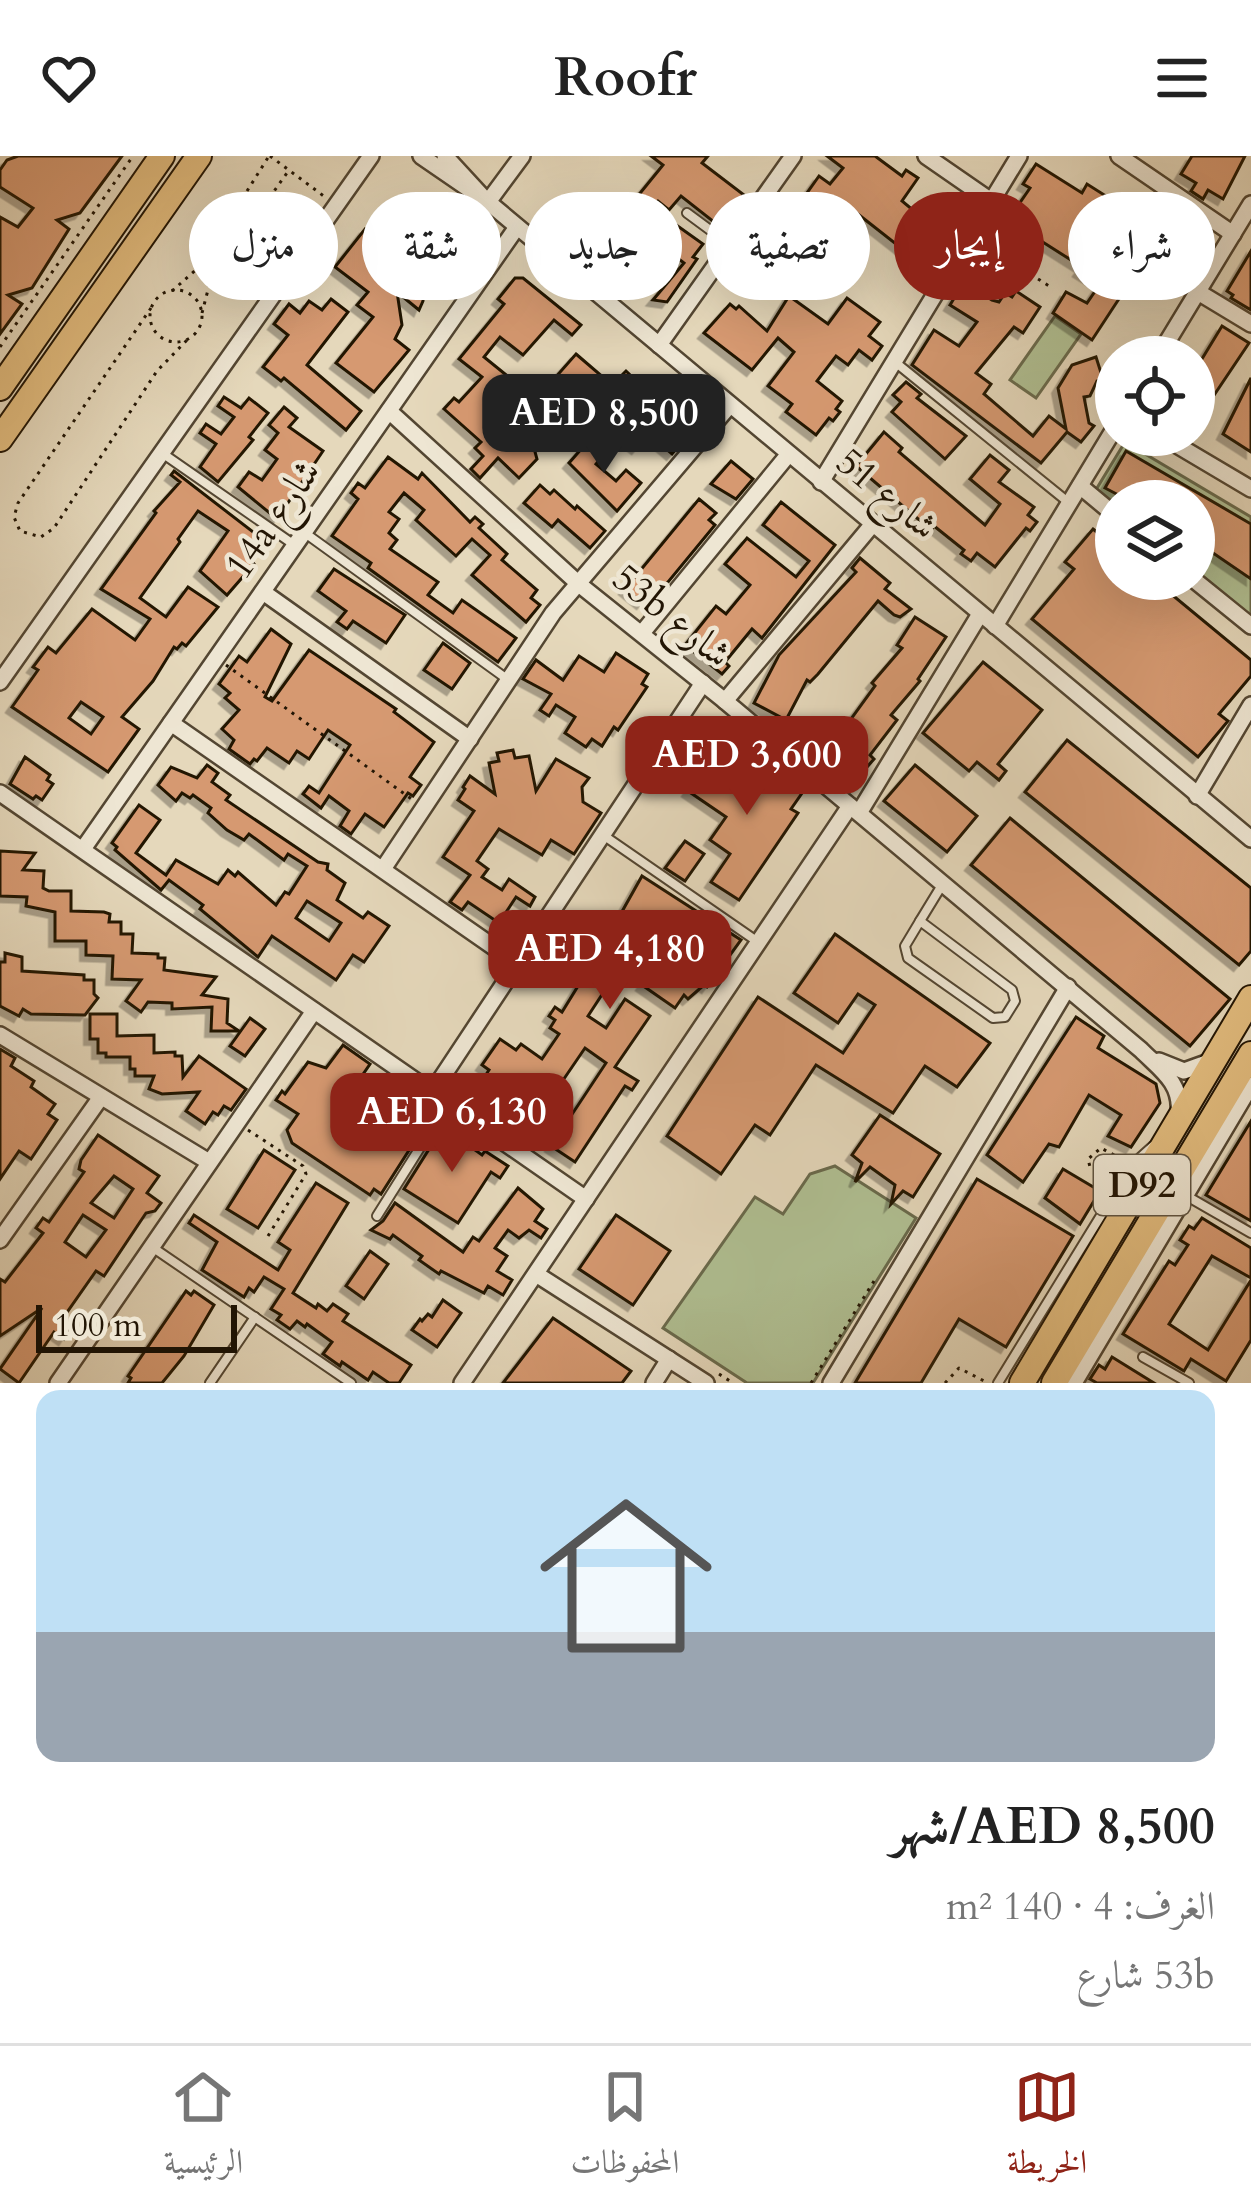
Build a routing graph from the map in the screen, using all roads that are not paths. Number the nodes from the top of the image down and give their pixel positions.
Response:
1 (162, 156) edge
2 (371, 156) edge
3 (421, 156) edge
4 (445, 156) edge
5 (521, 156) edge
6 (793, 156) edge
7 (926, 156) edge
8 (1019, 156) edge
9 (1119, 156) edge
10 (197, 157) edge
11 (473, 192) edge
12 (479, 192) edge
13 (492, 192) edge
14 (767, 192) edge
15 (978, 192) edge
16 (997, 192) edge
17 (1251, 204) edge
18 (687, 213) dead end
19 (501, 214) edge
20 (517, 227) junction
21 (706, 227) edge
22 (1233, 234) junction
23 (1215, 264) edge
24 (706, 278) edge
25 (932, 300) edge
26 (1193, 300) edge
27 (1211, 300) edge
28 (1251, 324) edge
29 (1171, 336) edge
30 (659, 345) junction
31 (895, 362) junction
32 (0, 388) edge
33 (730, 405) junction
34 (389, 411) junction
35 (0, 439) edge
36 (161, 452) junction
37 (788, 454) junction
38 (1098, 456) edge
39 (1195, 456) edge
40 (821, 482) junction
41 (1080, 486) junction
42 (1251, 489) edge
43 (1095, 498) edge
44 (1069, 503) junction
45 (872, 525) junction
46 (300, 538) junction
47 (580, 585) junction
48 (263, 592) junction
49 (1215, 597) edge
50 (980, 614) junction
51 (995, 626) junction
52 (1251, 626) edge
53 (642, 633) junction
54 (509, 680) junction
55 (0, 682) edge
56 (703, 683) junction
57 (725, 701) junction
58 (1251, 705) edge
59 (171, 723) junction
60 (470, 739) junction
61 (0, 793) edge
62 (1197, 796) junction
63 (854, 810) junction
64 (602, 834) junction
65 (1251, 839) edge
66 (83, 849) junction
67 (383, 869) junction
68 (943, 884) junction
69 (920, 921) junction
70 (758, 942) junction
71 (518, 964) junction
72 (1068, 987) junction
73 (1251, 998) edge
74 (314, 1012) junction
75 (1251, 1033) edge
76 (0, 1035) edge
77 (1141, 1050) junction
78 (1251, 1054) edge
79 (1219, 1055) junction
80 (1241, 1086) edge
81 (433, 1091) junction
82 (101, 1097) junction
83 (449, 1102) junction
84 (1174, 1132) junction
85 (209, 1162) junction
86 (1185, 1195) junction
87 (586, 1199) junction
88 (377, 1216) dead end
89 (1251, 1233) edge
90 (1, 1237) edge
91 (151, 1246) junction
92 (536, 1274) junction
93 (255, 1317) junction
94 (1143, 1357) dead end
95 (669, 1359) junction
96 (58, 1383) edge
97 (210, 1383) edge
98 (351, 1383) edge
99 (462, 1383) edge
100 (654, 1383) edge
101 (706, 1383) edge
102 (831, 1383) edge
103 (998, 1383) edge
104 (1022, 1383) edge
105 (1054, 1383) edge
106 (1074, 1383) edge
107 (1190, 1383) edge

1 - 32 main road
2 - 36 street
3 - 11 street, شارع 51
4 - 12 street, شارع 51
5 - 13 street
6 - 14 street
7 - 15 street
8 - 16 street
9 - 22 street
10 - 35 main road
17 - 22 street
18 - 21 lane
19 - 20 street, شارع 51
20 - 30 street, شارع 51
20 - 34 street, 14a شارع
22 - 23 street
24 - 30 street
25 - 31 street
26 - 29 street
27 - 28 street
30 - 33 street, شارع 51
31 - 40 street
31 - 44 lane
33 - 37 street, شارع 51
33 - 47 street
34 - 46 street, 14a شارع
34 - 47 street, 53b شارع
36 - 46 lane
36 - 55 street
37 - 40 street, شارع 51
37 - 53 street
38 - 41 street
39 - 42 street
40 - 45 street, شارع 51
41 - 43 street
41 - 44 street
44 - 51 street
45 - 50 street, شارع 51
45 - 57 street
46 - 48 street, 14a شارع
46 - 54 lane
47 - 53 street, 53b شارع
47 - 54 street
48 - 59 street, 14a شارع
48 - 60 street
49 - 52 street
50 - 51 street, شارع 51
50 - 63 street
51 - 62 street, شارع 51
53 - 56 street, 53b شارع
54 - 60 street
56 - 57 street, 53b شارع
56 - 64 street
57 - 63 street, 53b شارع
58 - 62 street
59 - 66 street, 14a شارع
59 - 67 street
60 - 67 street
61 - 66 street
62 - 65 street, شارع 51
63 - 68 street, 53b شارع
63 - 70 street
64 - 70 lane
64 - 71 street
66 - 74 street
67 - 71 street
68 - 69 lane
68 - 72 street, 53b شارع
69 - 69 lane
70 - 87 street
71 - 81 street
72 - 77 street, 53b شارع
72 - 102 street
73 - 79 main road, D92
74 - 81 street
74 - 85 street
75 - 80 main road
76 - 82 street
77 - 79 street, 53b شارع
77 - 84 street, 53b شارع
78 - 80 main road, D92
79 - 84 main road, D92
80 - 86 street
80 - 105 main road, D92
81 - 83 street
82 - 85 street
82 - 90 street
83 - 87 street
83 - 88 lane
84 - 103 lane
84 - 104 main road, D92
85 - 91 street
86 - 89 lane
86 - 106 street
87 - 92 street
91 - 93 lane
91 - 96 street
92 - 95 street
92 - 99 street
93 - 97 lane
93 - 98 lane
94 - 107 lane
95 - 100 street
95 - 101 street

